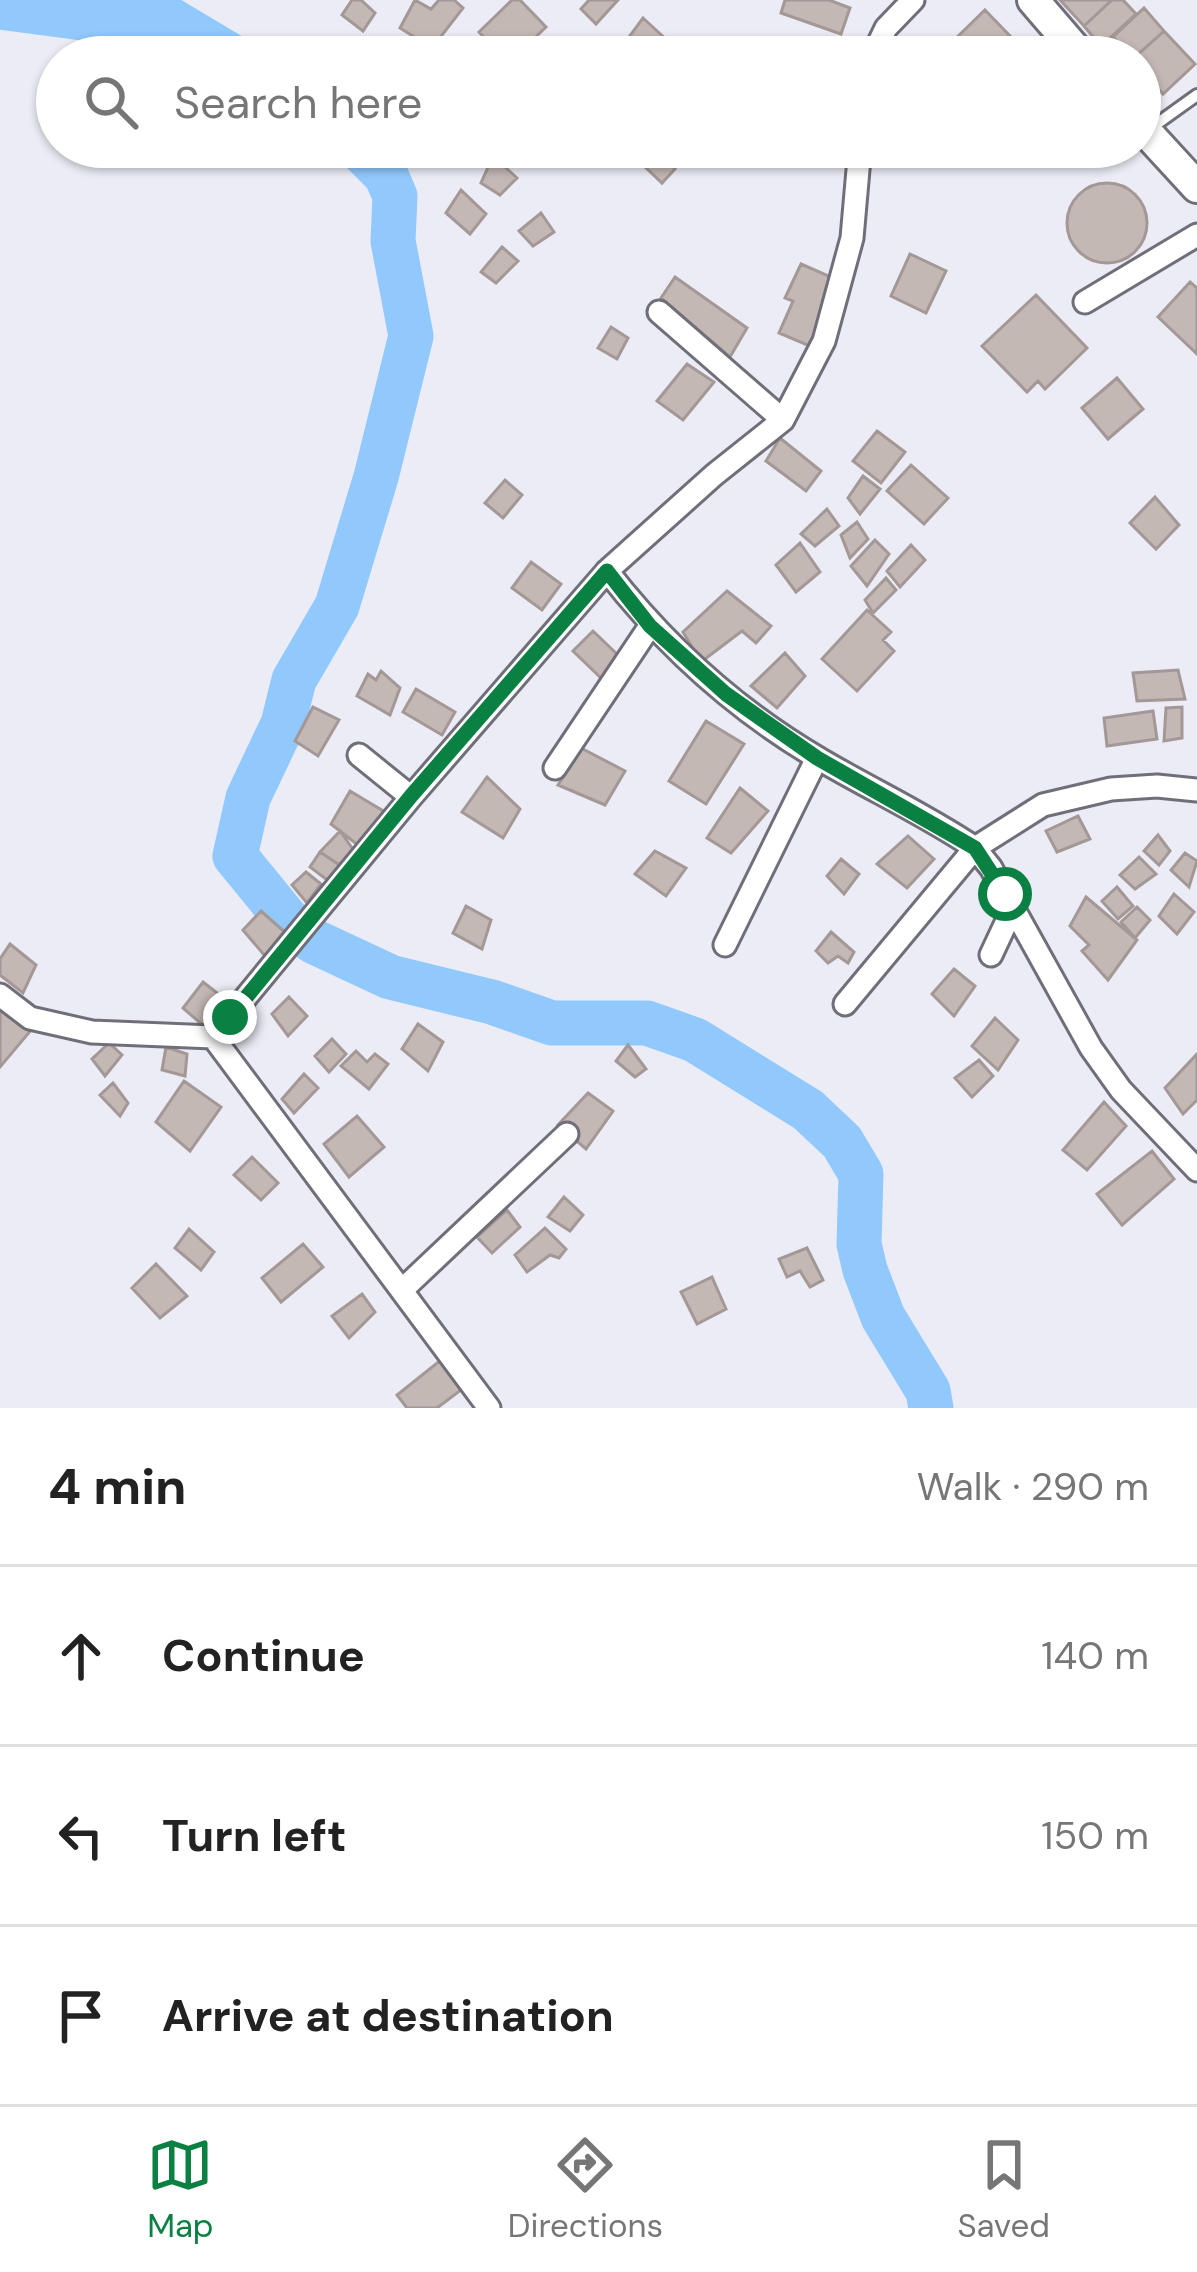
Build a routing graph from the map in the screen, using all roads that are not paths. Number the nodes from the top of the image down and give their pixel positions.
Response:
1 (913, 0) edge
2 (1033, 0) edge
3 (882, 36) edge
4 (1064, 36) edge
5 (1197, 95) edge
6 (1161, 118) edge
7 (1161, 148) edge
8 (858, 168) edge
9 (1197, 187) edge
10 (1197, 236) edge
11 (1085, 302) dead end
12 (659, 312) dead end
13 (783, 420) junction
14 (607, 571) junction
15 (650, 626) junction
16 (359, 755) dead end
17 (817, 758) junction
18 (556, 768) dead end
19 (1197, 790) edge
20 (411, 796) junction
21 (975, 848) junction
22 (1013, 908) junction
23 (725, 945) dead end
24 (991, 955) dead end
25 (0, 995) edge
26 (844, 1004) dead end
27 (213, 1037) junction
28 (567, 1134) dead end
29 (1197, 1170) edge
30 (402, 1290) junction
31 (489, 1408) edge

1 - 3 street
2 - 4 main road
5 - 6 lane
7 - 9 main road
8 - 13 street
10 - 11 street
12 - 13 street
13 - 14 street
14 - 15 street
14 - 20 street
15 - 17 street
15 - 18 street
16 - 20 street
17 - 21 street
17 - 23 street
19 - 21 street
20 - 27 street
21 - 22 street
21 - 26 street
22 - 24 street
22 - 29 street
25 - 27 street
27 - 30 street
28 - 30 street
30 - 31 street

